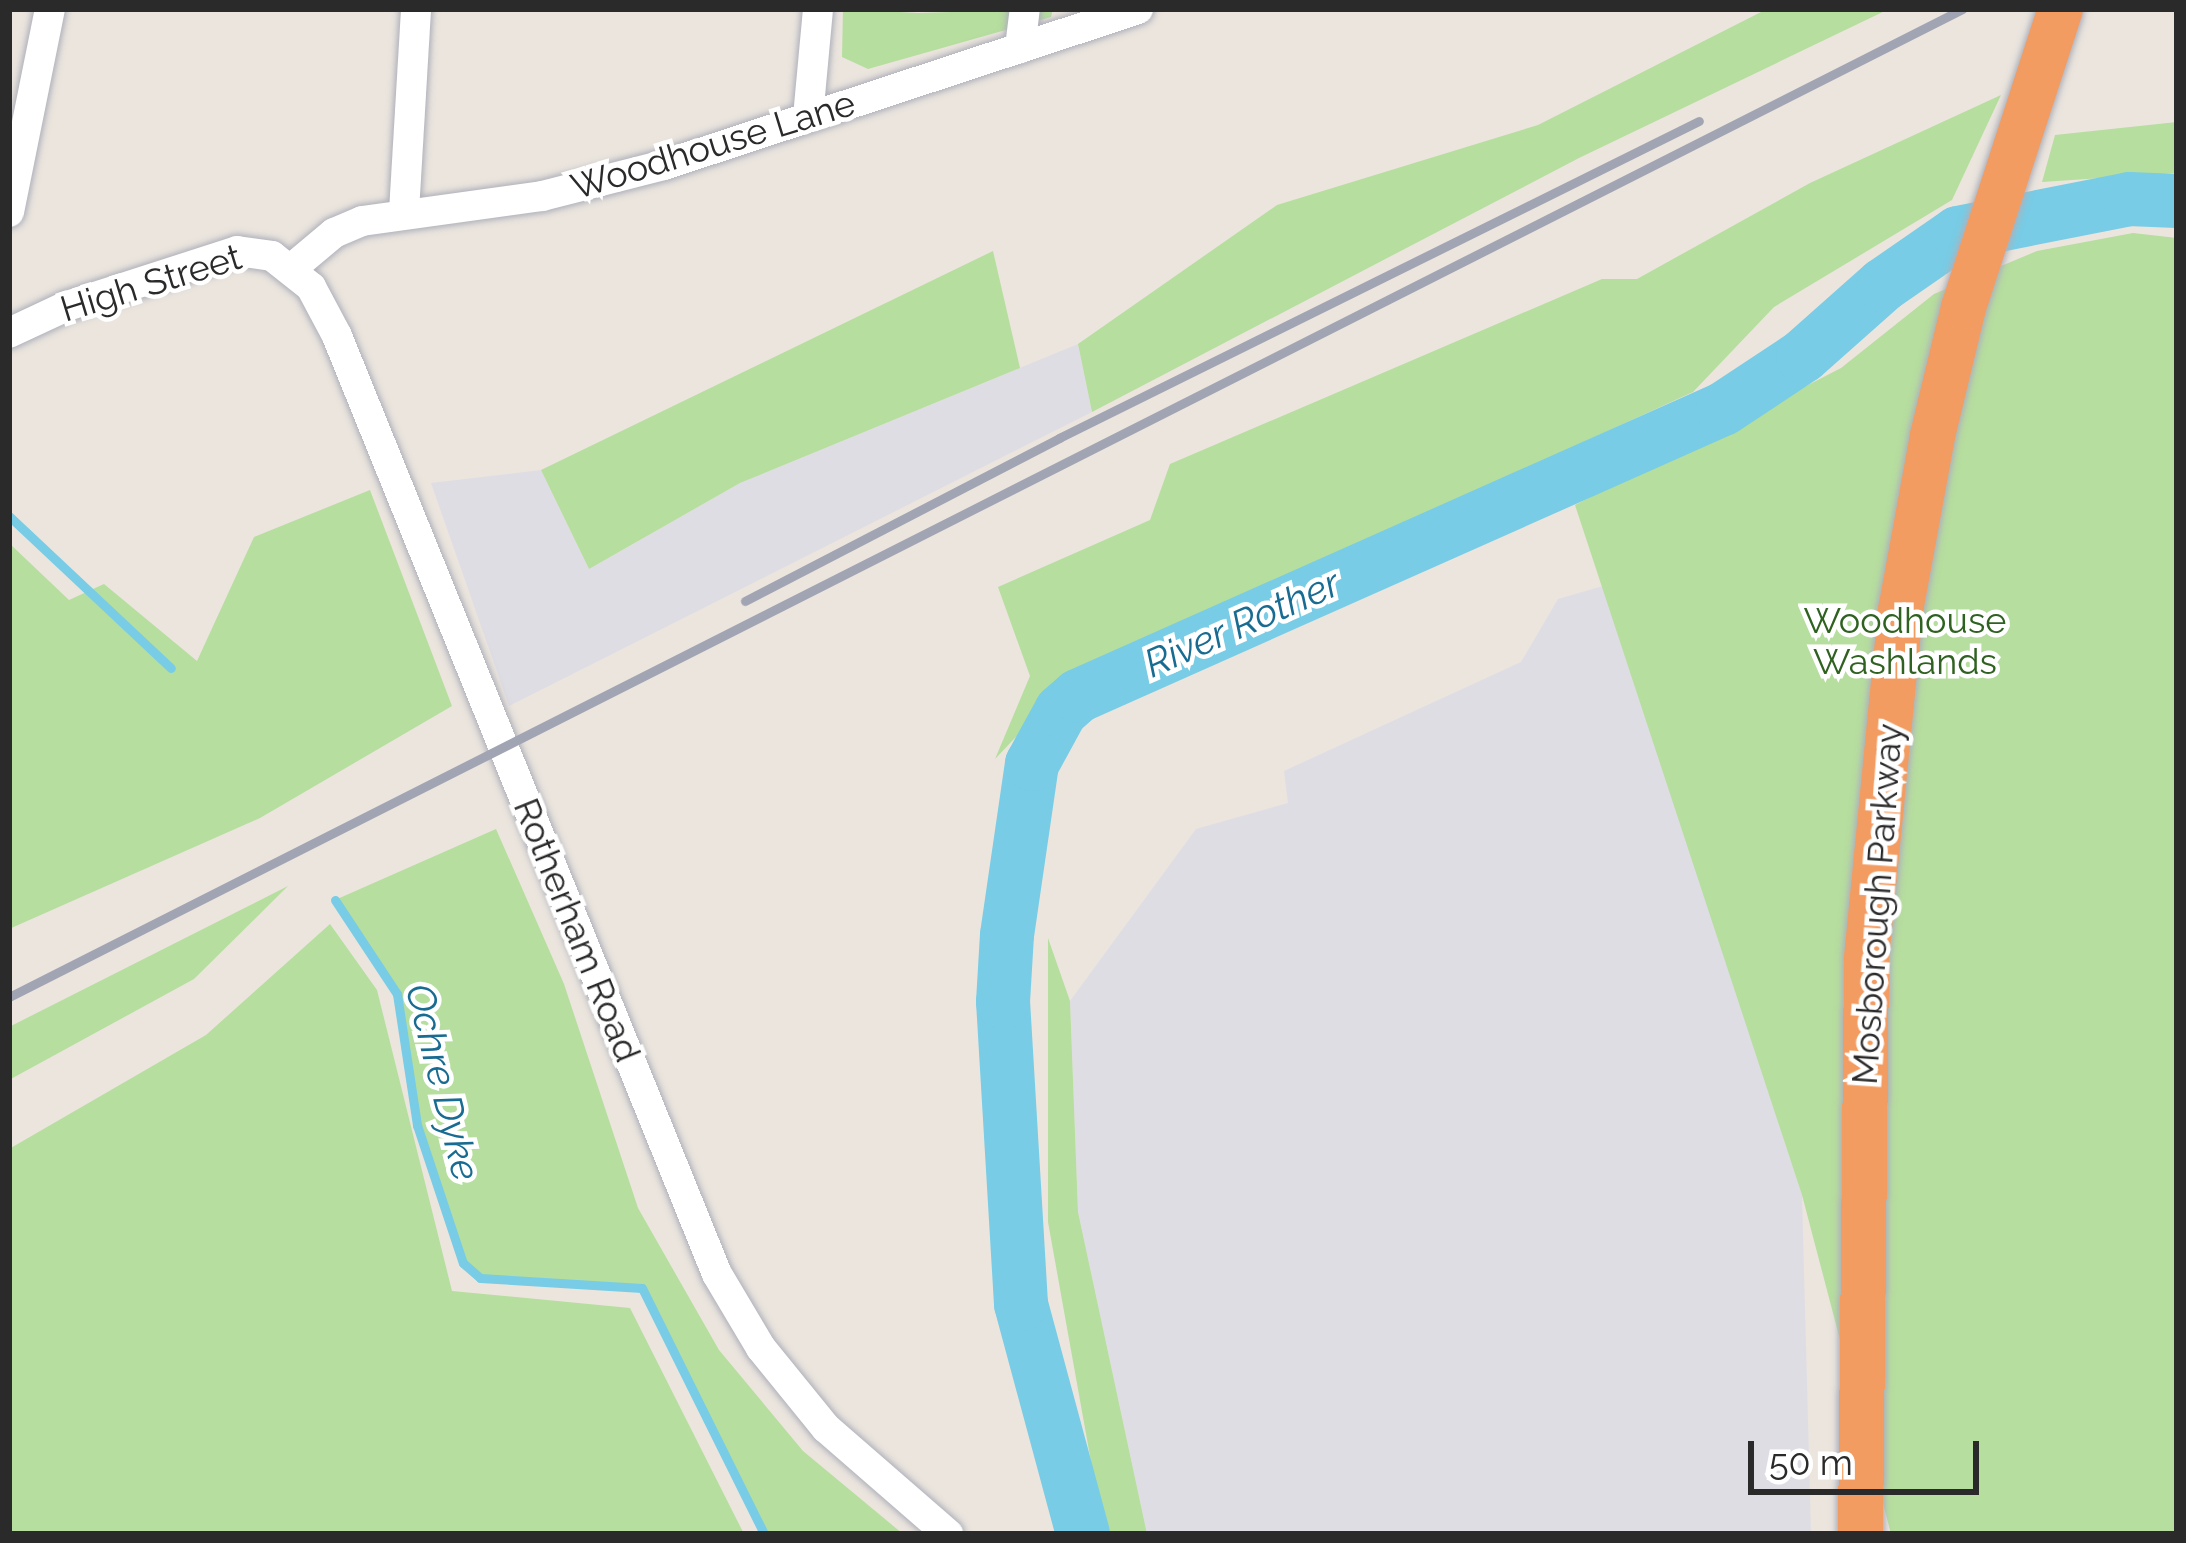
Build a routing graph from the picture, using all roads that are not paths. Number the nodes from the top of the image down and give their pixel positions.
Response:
1 (50, 9) edge
2 (416, 9) edge
3 (818, 9) edge
4 (1025, 9) edge
5 (1138, 9) edge
6 (2060, 9) edge
7 (1020, 48) junction
8 (808, 117) junction
9 (9, 212) edge
10 (404, 212) junction
11 (292, 268) junction
12 (9, 333) edge
13 (948, 1534) edge
14 (1859, 1534) edge

1 - 9 street
2 - 10 street
3 - 8 street
4 - 7 street
5 - 7 street, Woodhouse Lane
6 - 14 highway, Mosborough Parkway
7 - 8 street, Woodhouse Lane
8 - 10 street, Woodhouse Lane
10 - 11 street, Woodhouse Lane
11 - 12 street, High Street
11 - 13 street, Rotherham Road

